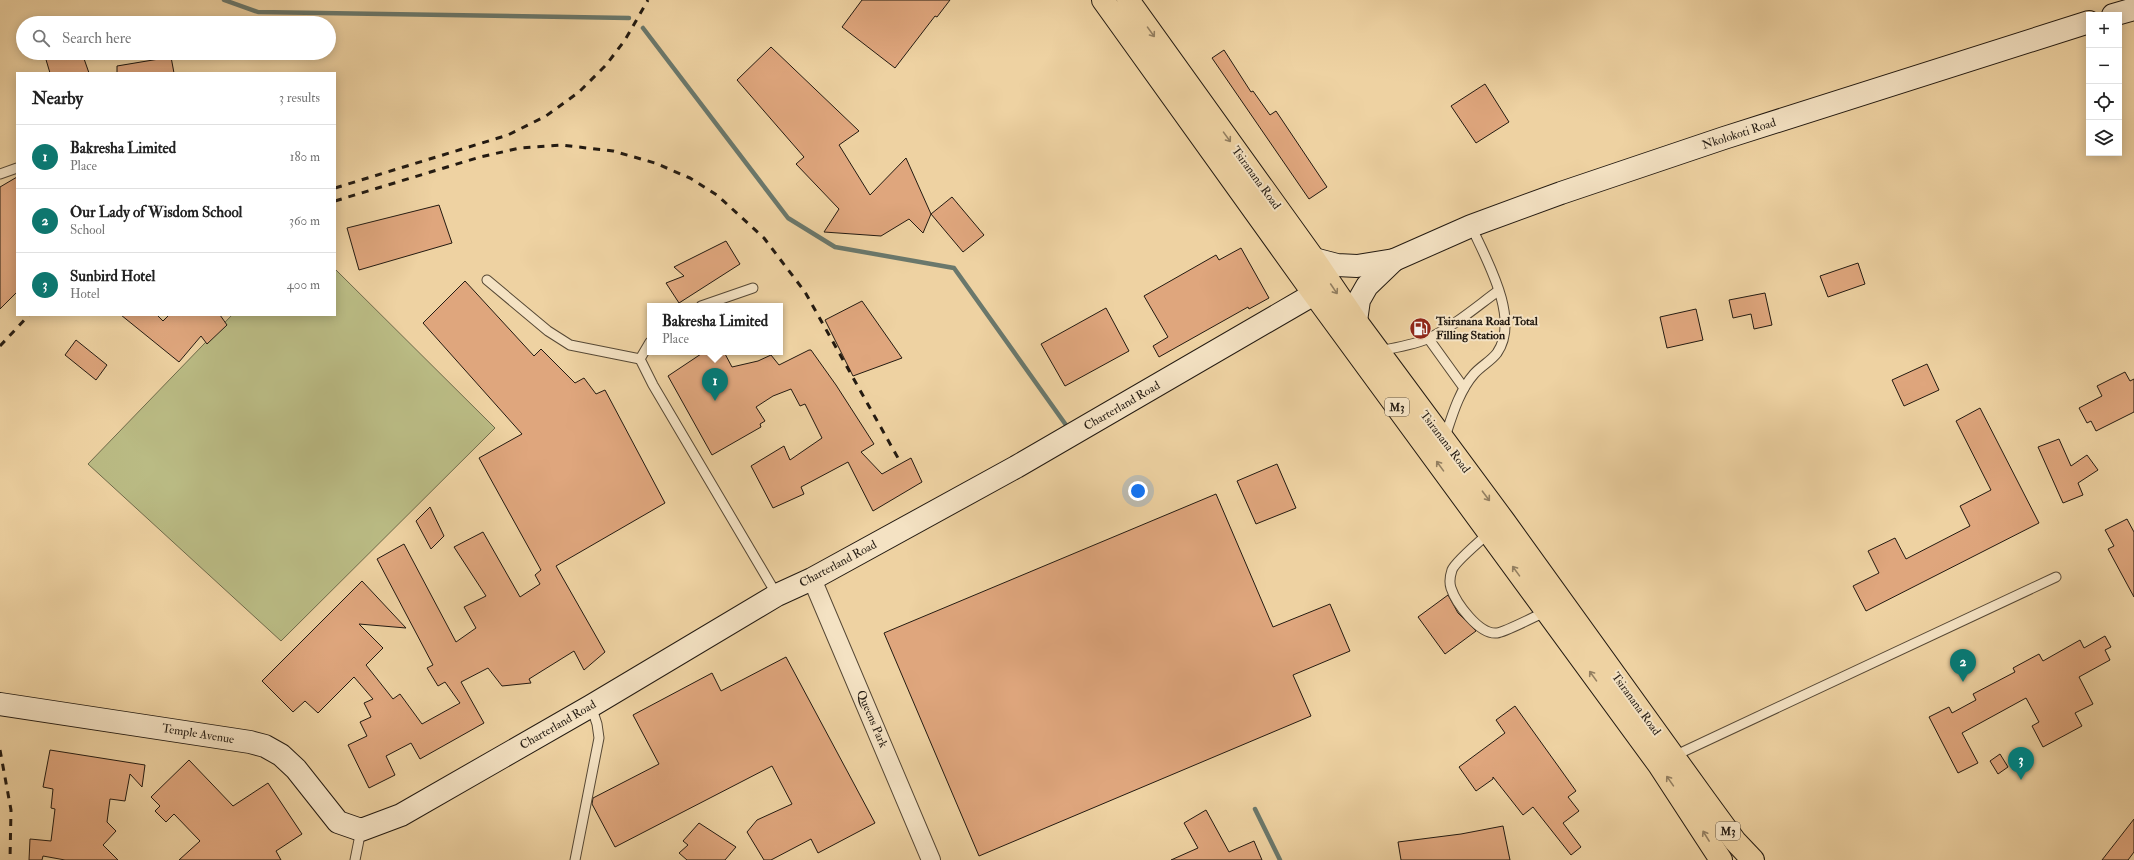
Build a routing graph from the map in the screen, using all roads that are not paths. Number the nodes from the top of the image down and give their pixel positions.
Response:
1 (1103, 0) edge
2 (1128, 0) edge
3 (2134, 9) edge
4 (2122, 13) edge
5 (2086, 23) edge
6 (16, 168) edge
7 (0, 174) edge
8 (1471, 226) junction
9 (1314, 259) junction
10 (1394, 260) junction
11 (487, 280) dead end
12 (753, 288) dead end
13 (1498, 291) junction
14 (1314, 294) junction
15 (709, 303) edge
16 (1356, 321) junction
17 (1428, 338) junction
18 (647, 347) edge
19 (1378, 351) junction
20 (640, 359) junction
21 (1464, 388) junction
22 (1444, 440) junction
23 (1489, 533) junction
24 (2056, 577) dead end
25 (812, 579) junction
26 (777, 595) junction
27 (1545, 612) junction
28 (0, 704) edge
29 (591, 706) junction
30 (1674, 756) junction
31 (361, 830) junction
32 (355, 860) edge
33 (575, 860) edge
34 (931, 860) edge
35 (1721, 860) edge
36 (1753, 860) edge

1 - 14 highway, Tsiranana Road / M3
2 -> 9 highway, Tsiranana Road / M3
3 - 4 street
5 - 8 street, Nkolokoti Road
6 - 7 lane
8 - 10 street, Nkolokoti Road
8 - 13 lane
9 - 10 street, Nkolokoti Road
9 -> 16 highway, Tsiranana Road / M3
10 - 16 street, Nkolokoti Road
11 - 20 lane
12 - 15 lane
13 - 17 lane
13 - 21 lane
23 -> 14 highway, Tsiranana Road / M3
14 - 25 street, Charterland Road
16 - 19 highway, Tsiranana Road / M3
17 - 19 lane
17 - 21 lane
18 - 20 lane
19 - 22 highway, Tsiranana Road / M3
20 - 26 lane
21 - 22 lane
22 -> 30 highway, Tsiranana Road / M3
27 -> 23 highway, Tsiranana Road / M3
23 - 27 lane
24 - 30 lane
25 - 26 street, Charterland Road
25 - 34 street, Queens Park
26 - 29 street, Charterland Road
35 -> 27 highway, Tsiranana Road / M3
28 - 31 street, Temple Avenue
29 - 31 street, Charterland Road
29 - 33 lane
30 - 36 highway, Tsiranana Road / M3
31 - 32 lane

